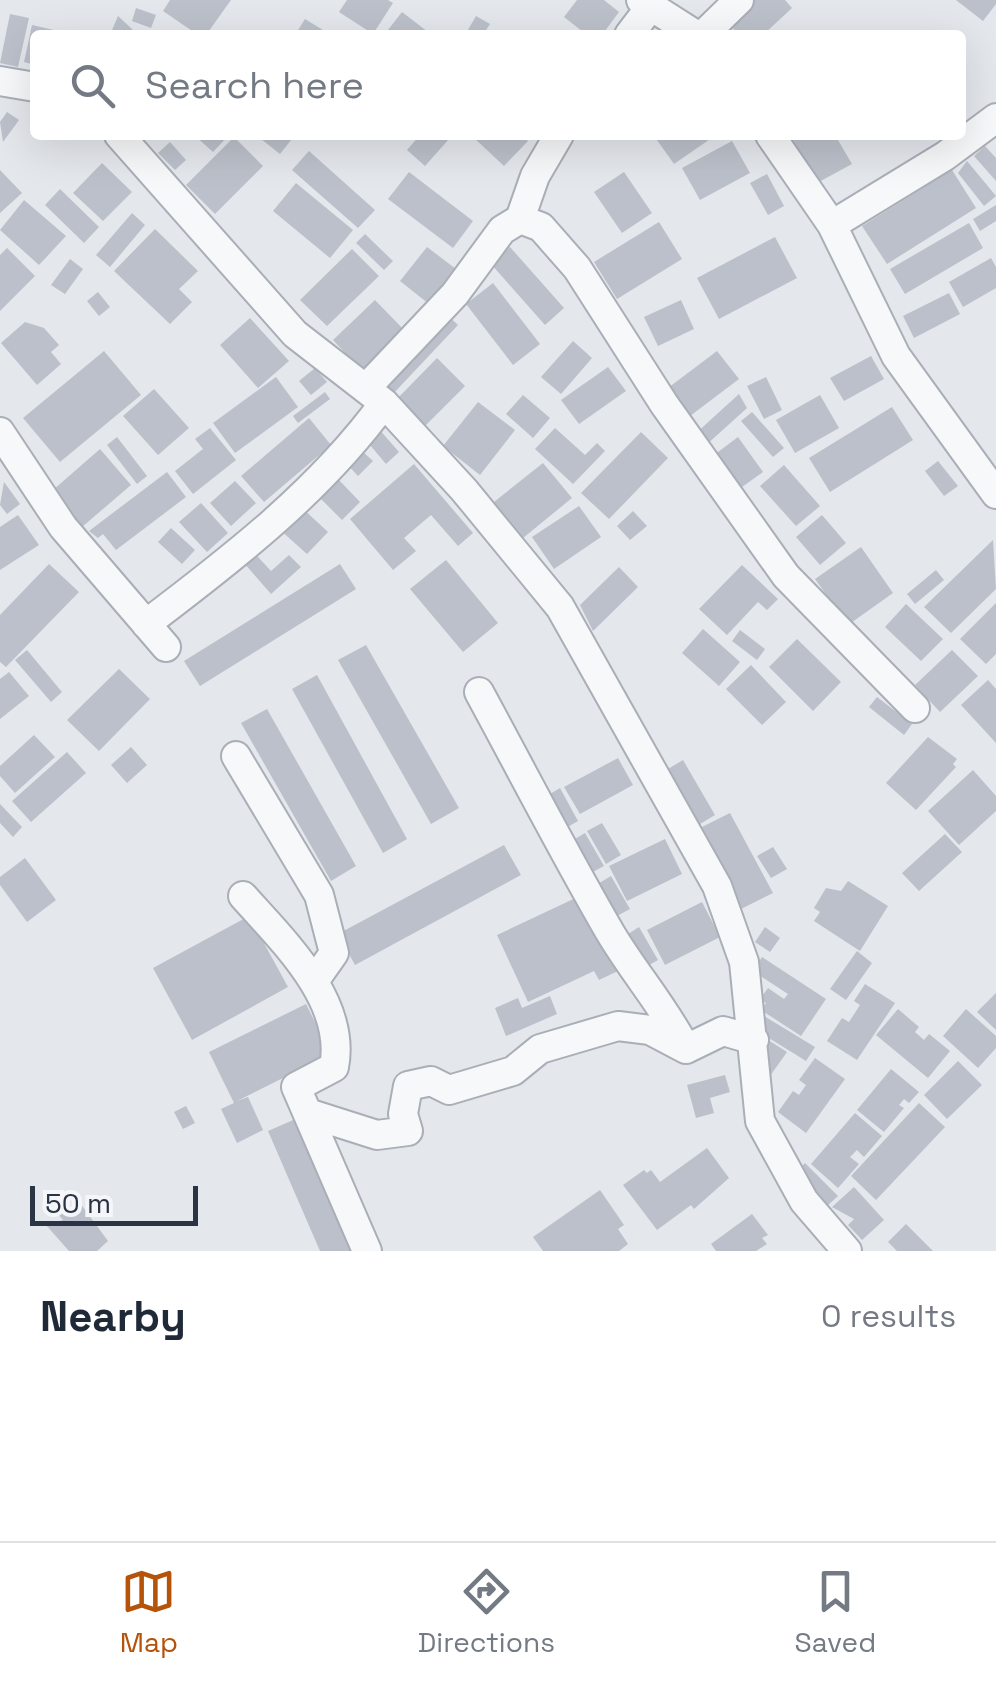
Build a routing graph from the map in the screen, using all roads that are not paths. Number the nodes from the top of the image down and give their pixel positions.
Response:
1 (739, 0) edge
2 (646, 3) edge
3 (632, 30) edge
4 (692, 30) edge
5 (706, 30) edge
6 (0, 81) edge
7 (30, 86) edge
8 (996, 118) edge
9 (123, 140) edge
10 (556, 140) edge
11 (773, 140) edge
12 (520, 219) junction
13 (832, 225) junction
14 (376, 395) junction
15 (0, 432) edge
16 (996, 494) edge
17 (146, 624) junction
18 (166, 647) dead end
19 (479, 692) dead end
20 (916, 708) dead end
21 (236, 756) dead end
22 (243, 896) dead end
23 (314, 980) junction
24 (754, 1040) junction
25 (686, 1049) junction
26 (311, 1114) junction
27 (367, 1251) edge
28 (847, 1251) edge

1 - 5 street
2 - 3 street
2 - 4 street
6 - 7 street
8 - 13 street
9 - 14 street
10 - 12 street
11 - 13 street
12 - 14 street
12 - 20 street
13 - 16 street
14 - 17 street
14 - 24 street
15 - 17 street
17 - 18 street
19 - 25 street
21 - 23 street
22 - 23 street
23 - 26 street
24 - 25 street
24 - 28 street
25 - 26 street
26 - 27 street

